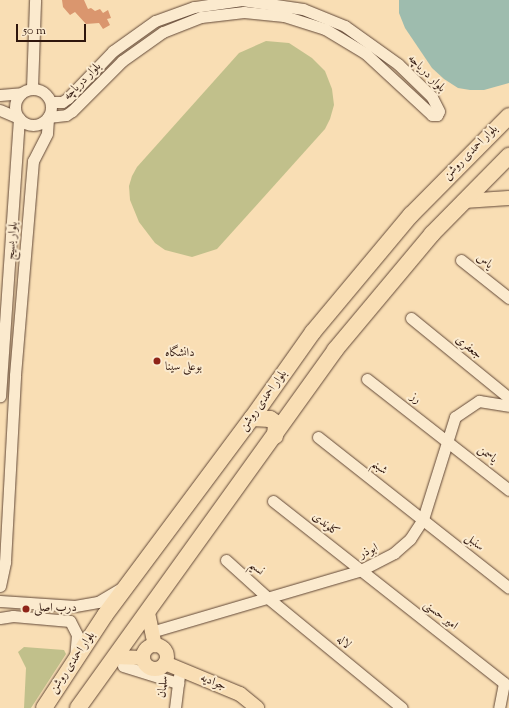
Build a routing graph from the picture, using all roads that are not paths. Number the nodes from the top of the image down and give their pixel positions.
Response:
1 (36, 0) edge
2 (32, 88) junction
3 (21, 93) junction
4 (0, 96) edge
5 (51, 102) junction
6 (0, 110) edge
7 (509, 116) edge
8 (48, 117) junction
9 (19, 118) junction
10 (509, 156) edge
11 (509, 198) edge
12 (464, 201) junction
13 (461, 260) dead end
14 (509, 298) edge
15 (411, 318) dead end
16 (367, 379) dead end
17 (0, 396) edge
18 (509, 398) edge
19 (509, 406) edge
20 (252, 418) junction
21 (275, 436) junction
22 (318, 437) dead end
23 (448, 441) junction
24 (509, 490) edge
25 (273, 501) dead end
26 (423, 519) junction
27 (226, 560) dead end
28 (361, 570) junction
29 (136, 574) junction
30 (0, 586) edge
31 (509, 588) edge
32 (268, 598) junction
33 (0, 601) edge
34 (148, 613) junction
35 (0, 618) edge
36 (153, 639) junction
37 (143, 658) junction
38 (75, 661) junction
39 (119, 662) junction
40 (165, 663) junction
41 (179, 676) junction
42 (44, 708) edge
43 (78, 708) edge
44 (175, 708) edge
45 (258, 708) edge
46 (402, 708) edge
47 (499, 708) edge

1 - 2 street
2 - 3 street
2 - 5 street
3 - 4 street
3 - 9 street
5 - 8 street
5 - 8 street, بلوار دریاچه
6 - 9 street
7 - 20 highway, بلوار احمدی روشن
8 - 9 street
8 - 30 street, بلوار بسیج
9 - 17 street, بلوار بسیج
10 - 12 highway
11 - 12 main road
12 - 21 highway
13 - 14 street, یاس
15 - 18 street, جعفری
16 - 23 street, رز
19 - 23 street, ابوذر
20 - 21 highway
20 - 29 highway, بلوار احمدی روشن
21 - 34 highway
22 - 26 street, شبنم
23 - 24 street, یاسمن
23 - 26 street, ابوذر
25 - 28 street, کلوندی
26 - 28 street, ابوذر
26 - 31 street, سنبل
27 - 32 street, نسیم
28 - 32 street, ابوذر
28 - 47 street, امیر حسنی
29 - 33 street
29 - 38 highway, بلوار احمدی روشن
32 - 36 street, ابوذر
32 - 46 street, لاله
34 - 36 main road
34 - 39 highway
35 - 38 street
36 - 37 main road
36 - 40 main road
37 - 39 main road
37 - 40 main road
38 - 42 highway, بلوار احمدی روشن
39 - 41 street
39 - 43 highway
40 - 41 main road, جوادیه
41 - 44 street, سلمان
41 - 45 main road, جوادیه

